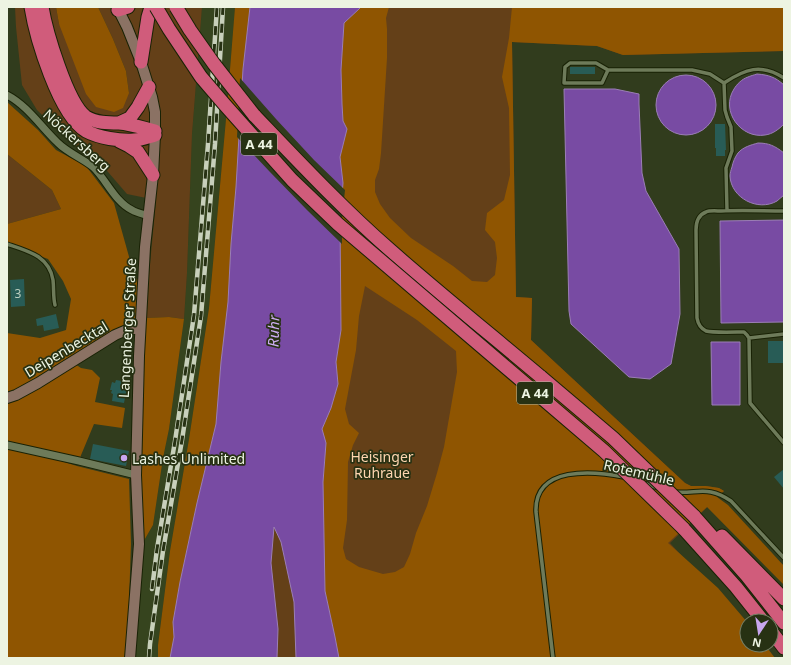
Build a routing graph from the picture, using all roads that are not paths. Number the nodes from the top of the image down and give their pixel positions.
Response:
1 (31, 7) edge
2 (42, 7) edge
3 (151, 7) edge
4 (156, 7) edge
5 (176, 7) edge
6 (121, 8) edge
7 (141, 62) junction
8 (608, 70) junction
9 (784, 78) edge
10 (724, 83) junction
11 (149, 87) junction
12 (7, 95) edge
13 (119, 123) junction
14 (155, 133) junction
15 (113, 139) junction
16 (153, 175) junction
17 (727, 210) junction
18 (784, 211) edge
19 (149, 216) junction
20 (7, 244) edge
21 (55, 305) dead end
22 (140, 329) junction
23 (784, 334) edge
24 (749, 338) junction
25 (7, 398) edge
26 (784, 443) edge
27 (7, 445) edge
28 (17, 447) junction
29 (7, 448) edge
30 (136, 475) junction
31 (694, 516) junction
32 (784, 558) edge
33 (784, 599) edge
34 (757, 613) edge
35 (784, 623) edge
36 (130, 658) edge
37 (553, 658) edge

1 - 15 highway
2 - 13 highway
3 - 7 highway
4 - 34 highway, A 44, bridge
5 - 31 highway, A 44, bridge
6 - 7 main road, Langenberger Straße
7 - 11 main road, Langenberger Straße
8 - 8 lane
8 - 10 lane
9 - 10 lane
10 - 17 lane
11 - 13 highway
11 - 14 main road, Langenberger Straße
12 - 19 street, Nöckersberg
13 - 14 highway
14 - 15 highway
14 - 16 main road, Langenberger Straße
15 - 16 highway
16 - 19 main road, Langenberger Straße
17 - 18 lane
17 - 24 lane
19 - 22 main road, Langenberger Straße
20 - 21 lane
22 - 25 main road, Deipenbecktal
22 - 30 main road, Langenberger Straße
23 - 24 lane
24 - 26 lane
27 - 28 street
28 - 29 lane
28 - 30 street
30 - 36 main road, Langenberger Straße
31 - 33 highway
31 - 35 highway, A 44
32 - 37 lane, Rotemühle

